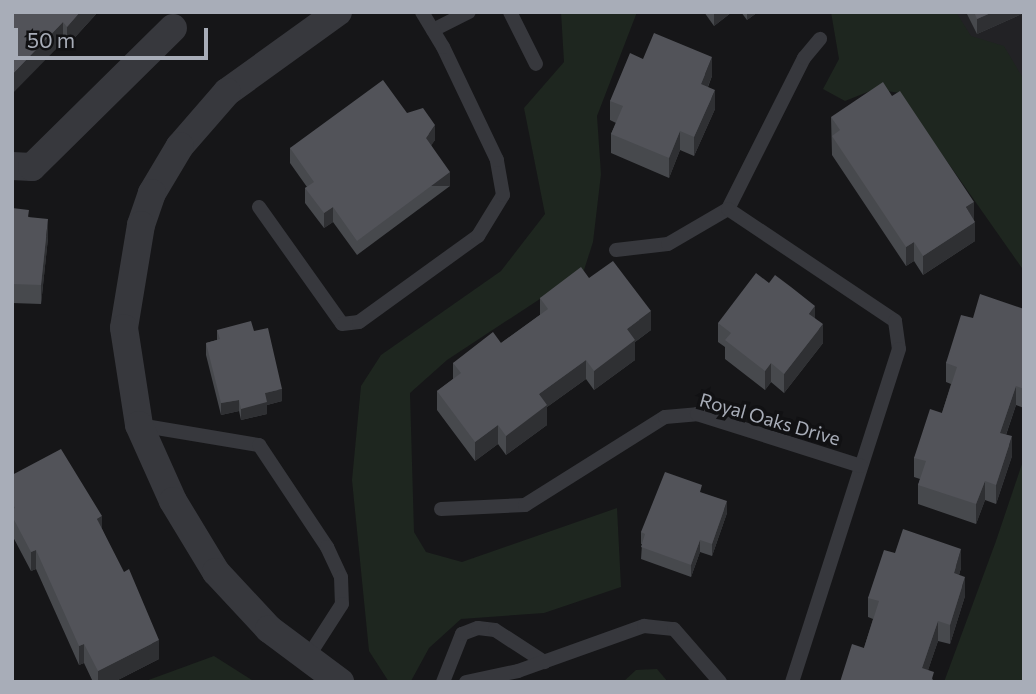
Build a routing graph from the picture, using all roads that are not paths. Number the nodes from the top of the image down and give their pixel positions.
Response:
1 (338, 12) edge
2 (422, 12) edge
3 (469, 12) edge
4 (510, 12) edge
5 (173, 28) dead end
6 (433, 30) junction
7 (820, 39) dead end
8 (536, 64) dead end
9 (12, 166) edge
10 (259, 207) dead end
11 (728, 209) junction
12 (616, 250) dead end
13 (139, 425) junction
14 (861, 466) junction
15 (441, 509) dead end
16 (308, 657) junction
17 (544, 662) junction
18 (515, 676) edge
19 (340, 682) edge
20 (443, 682) edge
21 (466, 682) edge
22 (720, 682) edge
23 (792, 682) edge

1 - 13 street
2 - 6 lane
3 - 6 lane
4 - 8 lane
5 - 9 street
6 - 10 lane
7 - 11 lane
11 - 12 lane
11 - 14 lane, Royal Oaks Drive
13 - 16 street
13 - 16 lane
14 - 15 lane, Royal Oaks Drive
14 - 23 lane, Royal Oaks Drive
16 - 19 street
17 - 18 lane
17 - 20 lane
17 - 22 lane
18 - 21 lane

